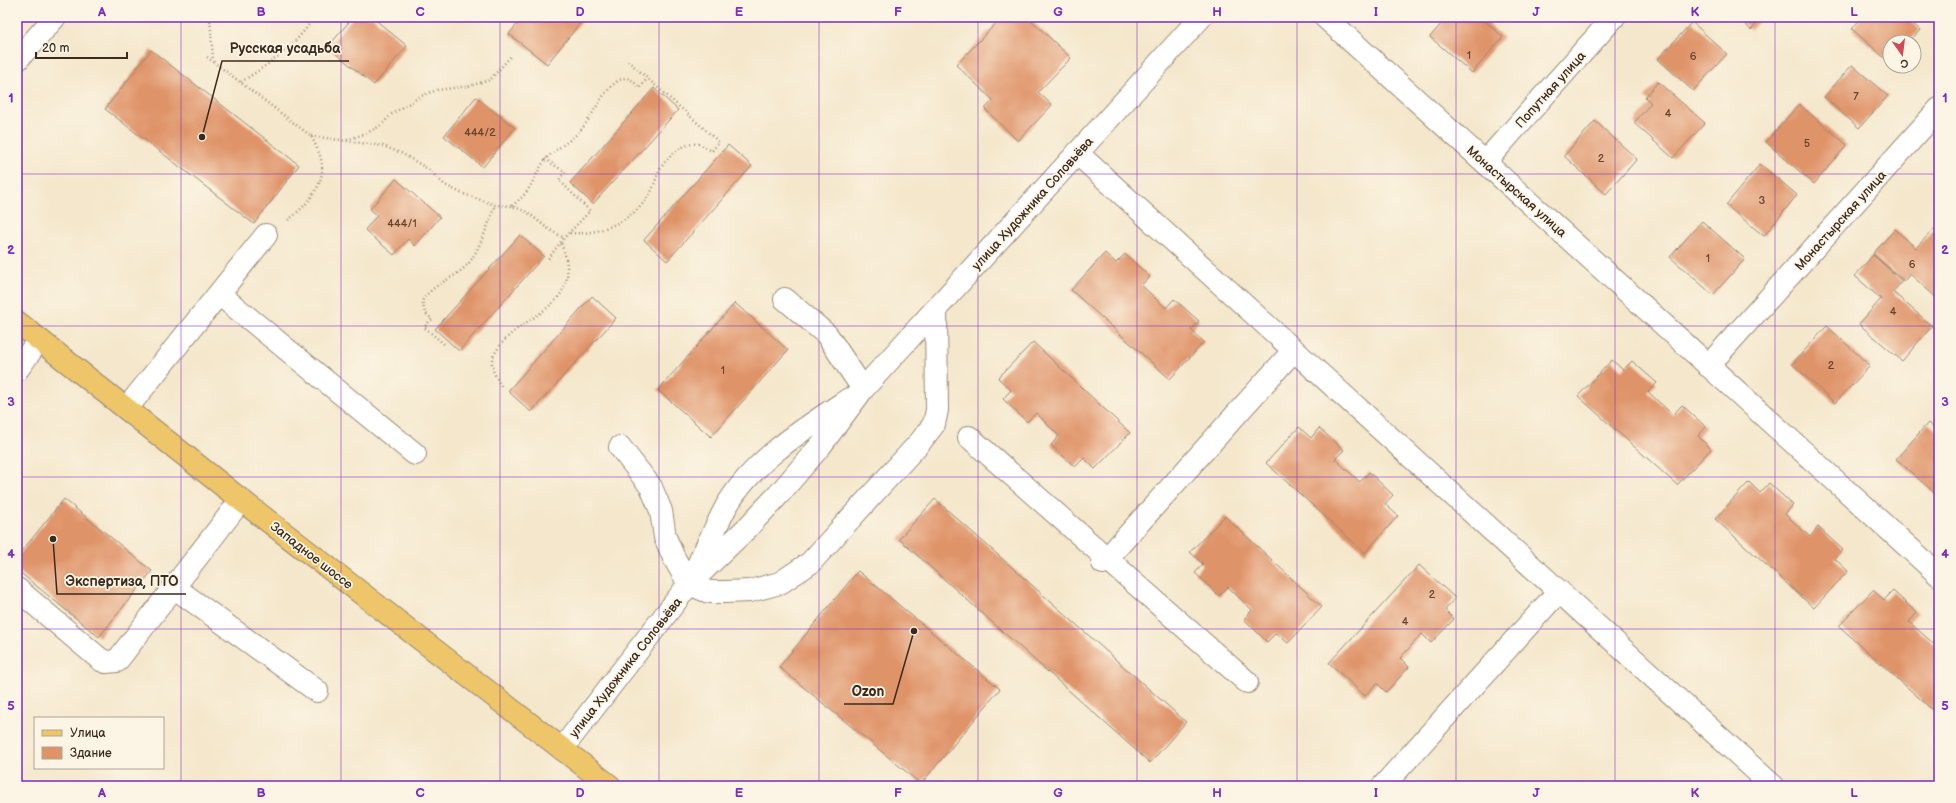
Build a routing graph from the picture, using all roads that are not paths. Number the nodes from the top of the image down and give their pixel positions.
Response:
1 (55, 17) edge
2 (1201, 17) edge
3 (1325, 17) edge
4 (1614, 17) edge
5 (17, 60) edge
6 (1939, 109) edge
7 (1077, 153) junction
8 (1486, 162) junction
9 (266, 235) road end
10 (219, 294) junction
11 (785, 299) dead end
12 (936, 309) junction
13 (17, 322) edge
14 (39, 340) junction
15 (1294, 350) junction
16 (1708, 366) junction
17 (17, 370) edge
18 (863, 389) junction
19 (127, 408) junction
20 (969, 437) dead end
21 (620, 447) dead end
22 (415, 454) dead end
23 (242, 500) junction
24 (1105, 561) junction
25 (1939, 575) edge
26 (689, 584) junction
27 (175, 588) junction
28 (17, 589) edge
29 (1559, 591) junction
30 (1247, 682) dead end
31 (317, 691) dead end
32 (562, 749) junction
33 (610, 786) edge
34 (1383, 786) edge
35 (1773, 786) edge

1 - 5 street
2 - 7 street, улица Художника Соловьёва
3 - 8 street, Монастырская улица
4 - 8 street, Попутная улица
6 - 16 street, Монастырская улица
7 - 12 street, улица Художника Соловьёва
7 - 15 street
8 - 16 street, Монастырская улица
9 - 10 street
10 - 19 street
10 - 22 street
11 - 18 street
12 - 18 street, улица Художника Соловьёва
12 - 26 street
13 - 14 main road, Западное шоссе
14 - 17 street
14 - 19 main road, Западное шоссе
15 - 24 street
15 - 29 street
16 - 25 street, Монастырская улица
18 - 26 street, улица Художника Соловьёва
18 - 26 street, улица Художника Соловьёва
19 - 23 main road, Западное шоссе
20 - 24 street
21 - 26 street
23 - 27 street
23 - 32 main road, Западное шоссе
24 - 30 street
26 - 32 street, улица Художника Соловьёва
27 - 28 street
27 - 31 street
29 - 34 street
29 - 35 street
32 - 33 main road, Западное шоссе

